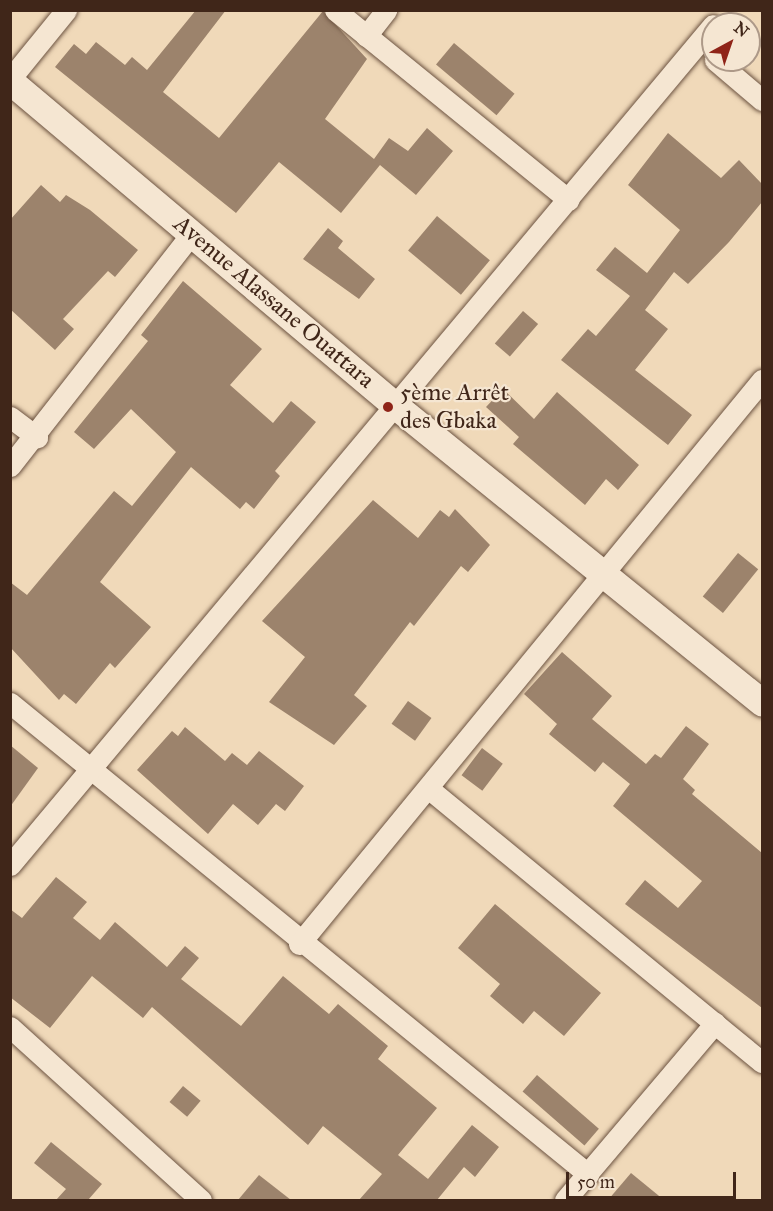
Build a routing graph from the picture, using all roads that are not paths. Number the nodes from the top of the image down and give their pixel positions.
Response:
1 (66, 10) edge
2 (335, 10) edge
3 (386, 10) edge
4 (366, 36) junction
5 (701, 38) edge
6 (696, 44) junction
7 (701, 48) edge
8 (730, 72) edge
9 (10, 80) edge
10 (762, 99) edge
11 (569, 200) junction
12 (193, 232) junction
13 (762, 380) edge
14 (397, 407) junction
15 (10, 417) edge
16 (37, 437) junction
17 (10, 466) edge
18 (601, 571) junction
19 (10, 703) edge
20 (762, 704) edge
21 (90, 767) junction
22 (428, 788) junction
23 (10, 865) edge
24 (299, 944) junction
25 (715, 1023) junction
26 (10, 1027) edge
27 (762, 1062) edge
28 (588, 1174) junction
29 (201, 1200) edge
30 (565, 1200) edge

1 - 9 street
2 - 4 street
3 - 4 street
4 - 11 street
5 - 6 street
6 - 7 street
6 - 11 street
8 - 10 street
9 - 12 street, Avenue Alassane Ouattara
11 - 14 street
12 - 14 street, Avenue Alassane Ouattara
12 - 16 street
13 - 18 street
14 - 18 street, Avenue Alassane Ouattara
14 - 21 street
15 - 16 street
16 - 17 street
18 - 20 street, Avenue Alassane Ouattara
18 - 22 street
19 - 21 street
21 - 23 street
21 - 24 street
22 - 24 street
22 - 25 street
24 - 28 street
25 - 27 street
25 - 28 street
26 - 29 street
28 - 30 street

